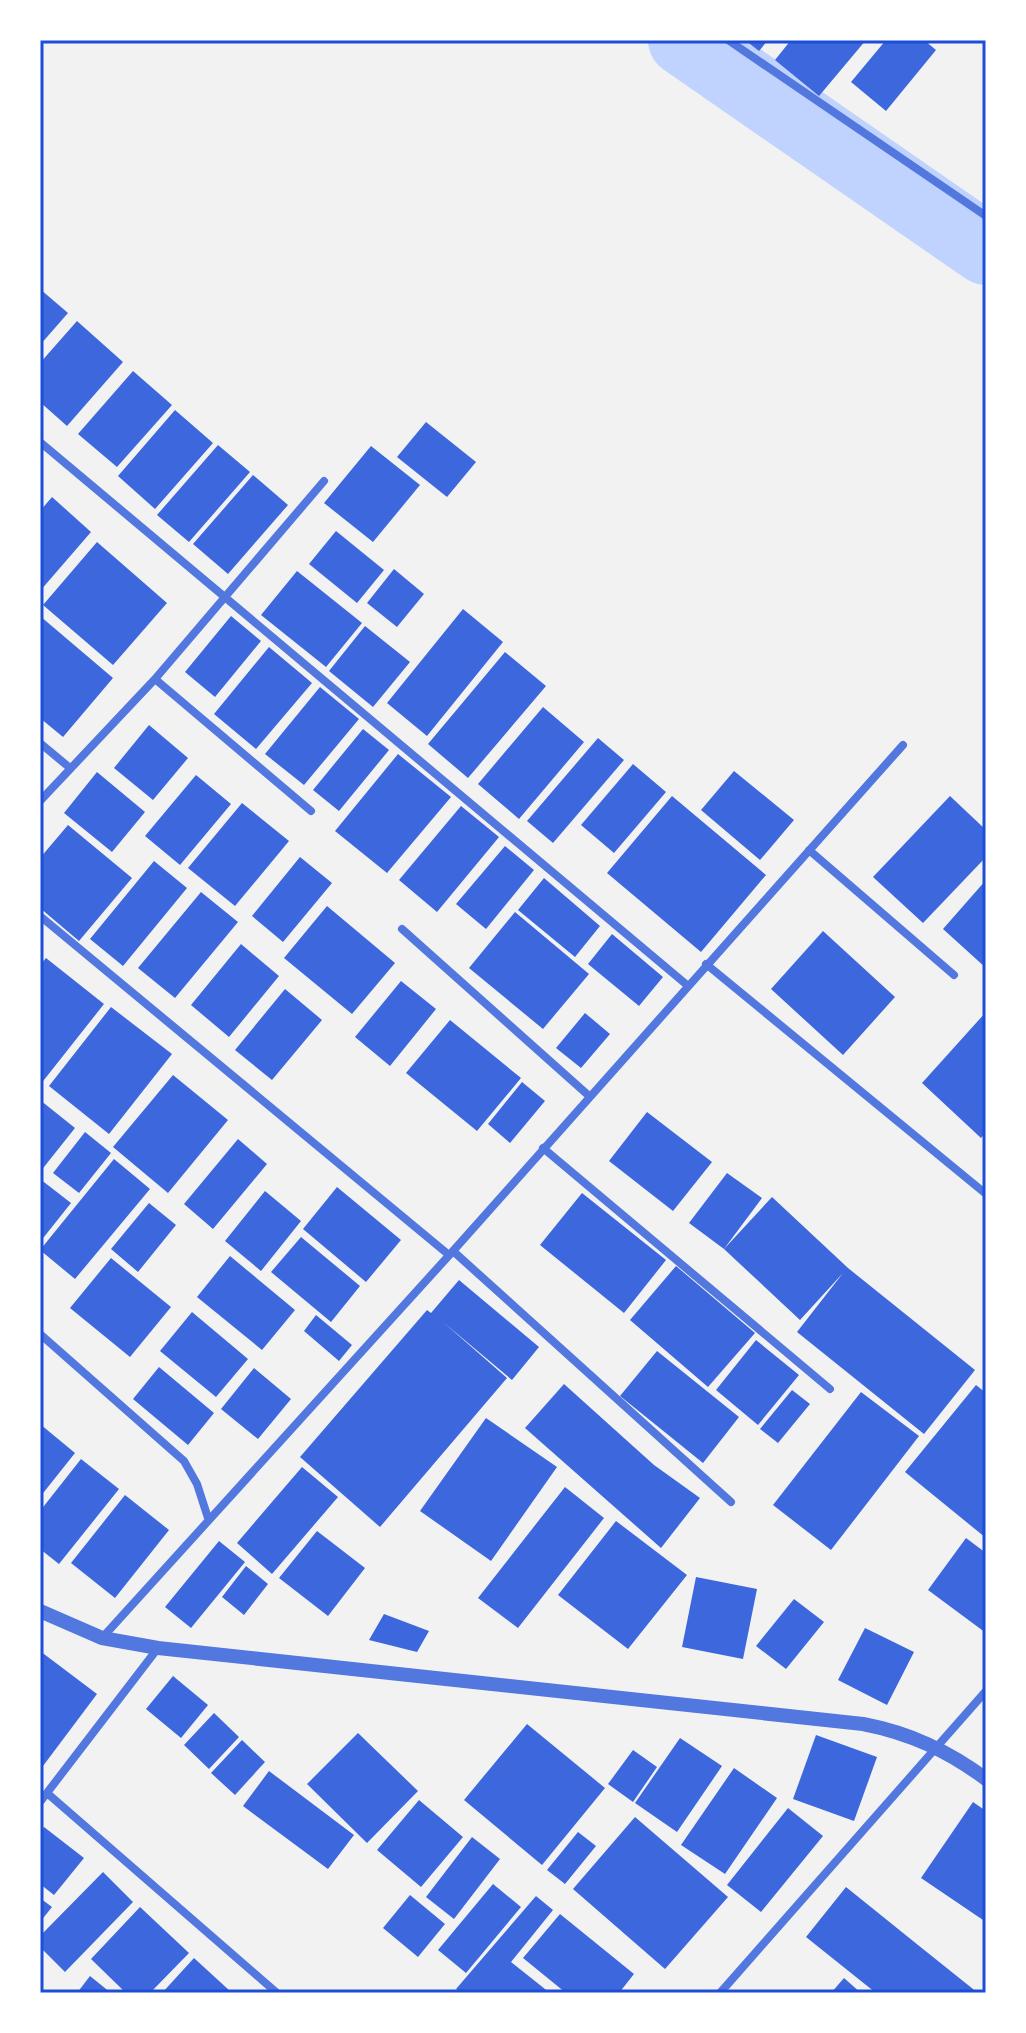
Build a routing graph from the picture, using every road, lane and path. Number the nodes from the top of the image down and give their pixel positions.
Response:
1 (728, 40) edge
2 (986, 216) edge
3 (40, 442) edge
4 (324, 481) dead end
5 (227, 597) junction
6 (155, 679) junction
7 (40, 743) edge
8 (903, 745) dead end
9 (70, 768) junction
10 (40, 801) edge
11 (311, 811) dead end
12 (809, 850) junction
13 (40, 916) edge
14 (402, 929) dead end
15 (706, 964) junction
16 (954, 975) dead end
17 (687, 985) junction
18 (588, 1095) junction
19 (543, 1148) junction
20 (986, 1194) edge
21 (451, 1253) junction
22 (40, 1334) edge
23 (830, 1389) dead end
24 (731, 1502) dead end
25 (208, 1518) junction
26 (40, 1611) edge
27 (102, 1638) junction
28 (158, 1648) junction
29 (986, 1691) edge
30 (938, 1748) junction
31 (986, 1779) edge
32 (47, 1793) junction
33 (40, 1802) edge
34 (277, 1993) edge
35 (720, 1993) edge

1 - 2 street
3 - 5 street
4 - 5 street
5 - 6 street
5 - 17 street
6 - 9 street
6 - 11 street
7 - 9 street
8 - 12 street
9 - 10 street
12 - 15 street
12 - 16 street
13 - 21 street
14 - 18 street
15 - 17 street
15 - 20 street
17 - 18 street
18 - 19 street
19 - 21 street
19 - 23 street
21 - 24 street
21 - 25 street
22 - 25 street
25 - 27 street
26 - 27 street
27 - 28 street
28 - 30 street
28 - 32 street
29 - 30 street
30 - 31 street
30 - 35 street
32 - 33 street
32 - 34 street

